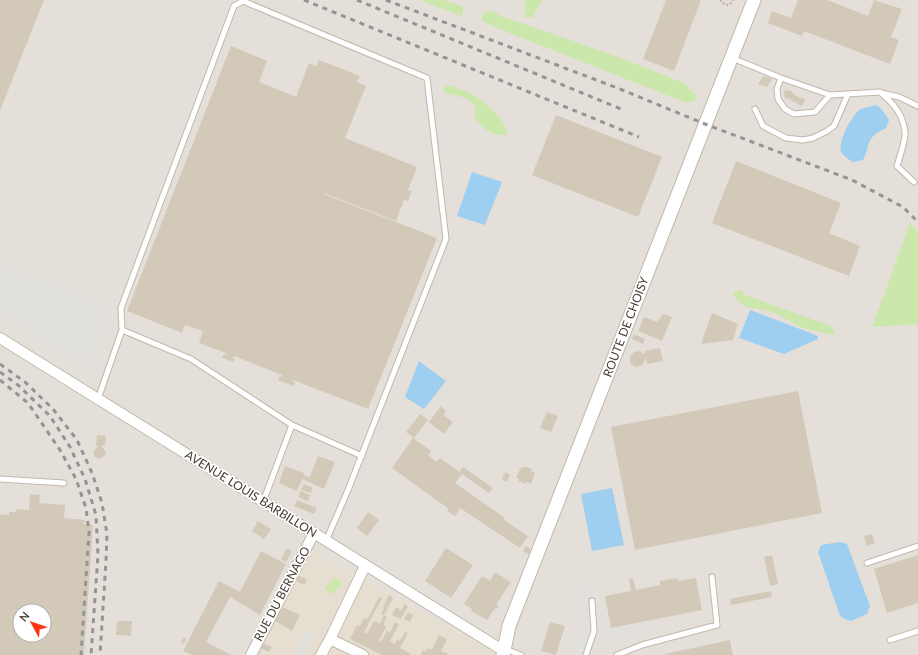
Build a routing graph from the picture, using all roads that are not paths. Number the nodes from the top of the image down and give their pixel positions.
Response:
1 (754, 0) edge
2 (731, 58) junction
3 (781, 78) junction
4 (880, 92) junction
5 (848, 94) junction
6 (830, 95) junction
7 (918, 106) edge
8 (755, 109) dead end
9 (914, 182) dead end
10 (122, 330) junction
11 (0, 338) edge
12 (98, 399) junction
13 (292, 425) junction
14 (362, 456) junction
15 (0, 479) edge
16 (64, 483) dead end
17 (263, 502) junction
18 (314, 534) junction
19 (326, 541) junction
20 (918, 546) edge
21 (867, 563) dead end
22 (365, 566) junction
23 (712, 577) dead end
24 (592, 601) dead end
25 (918, 631) edge
26 (330, 639) junction
27 (890, 640) dead end
28 (504, 652) edge
29 (251, 655) edge
30 (321, 655) edge
31 (363, 655) edge
32 (521, 655) edge
33 (586, 655) edge
34 (617, 655) edge

1 - 2 street, ROUTE DE CHOISY
2 - 3 lane
2 - 28 street, ROUTE DE CHOISY
3 - 6 lane
3 - 6 lane
4 - 5 lane
4 - 7 lane
4 - 9 lane
5 - 6 lane
5 - 8 lane
10 - 12 lane
10 - 13 lane
10 - 14 lane
11 - 12 street, AVENUE LOUIS BARBILLON
12 - 17 street, AVENUE LOUIS BARBILLON
13 - 14 lane
13 - 17 lane
14 - 19 lane
15 - 16 lane
17 - 18 street, AVENUE LOUIS BARBILLON
18 - 19 street, AVENUE LOUIS BARBILLON
18 - 29 street, RUE DU BERNAGO
19 - 22 street, AVENUE LOUIS BARBILLON
20 - 21 lane
22 - 26 street
22 - 28 street, AVENUE LOUIS BARBILLON
23 - 34 lane
24 - 33 lane
25 - 27 lane
26 - 30 street
26 - 31 street
28 - 32 lane

